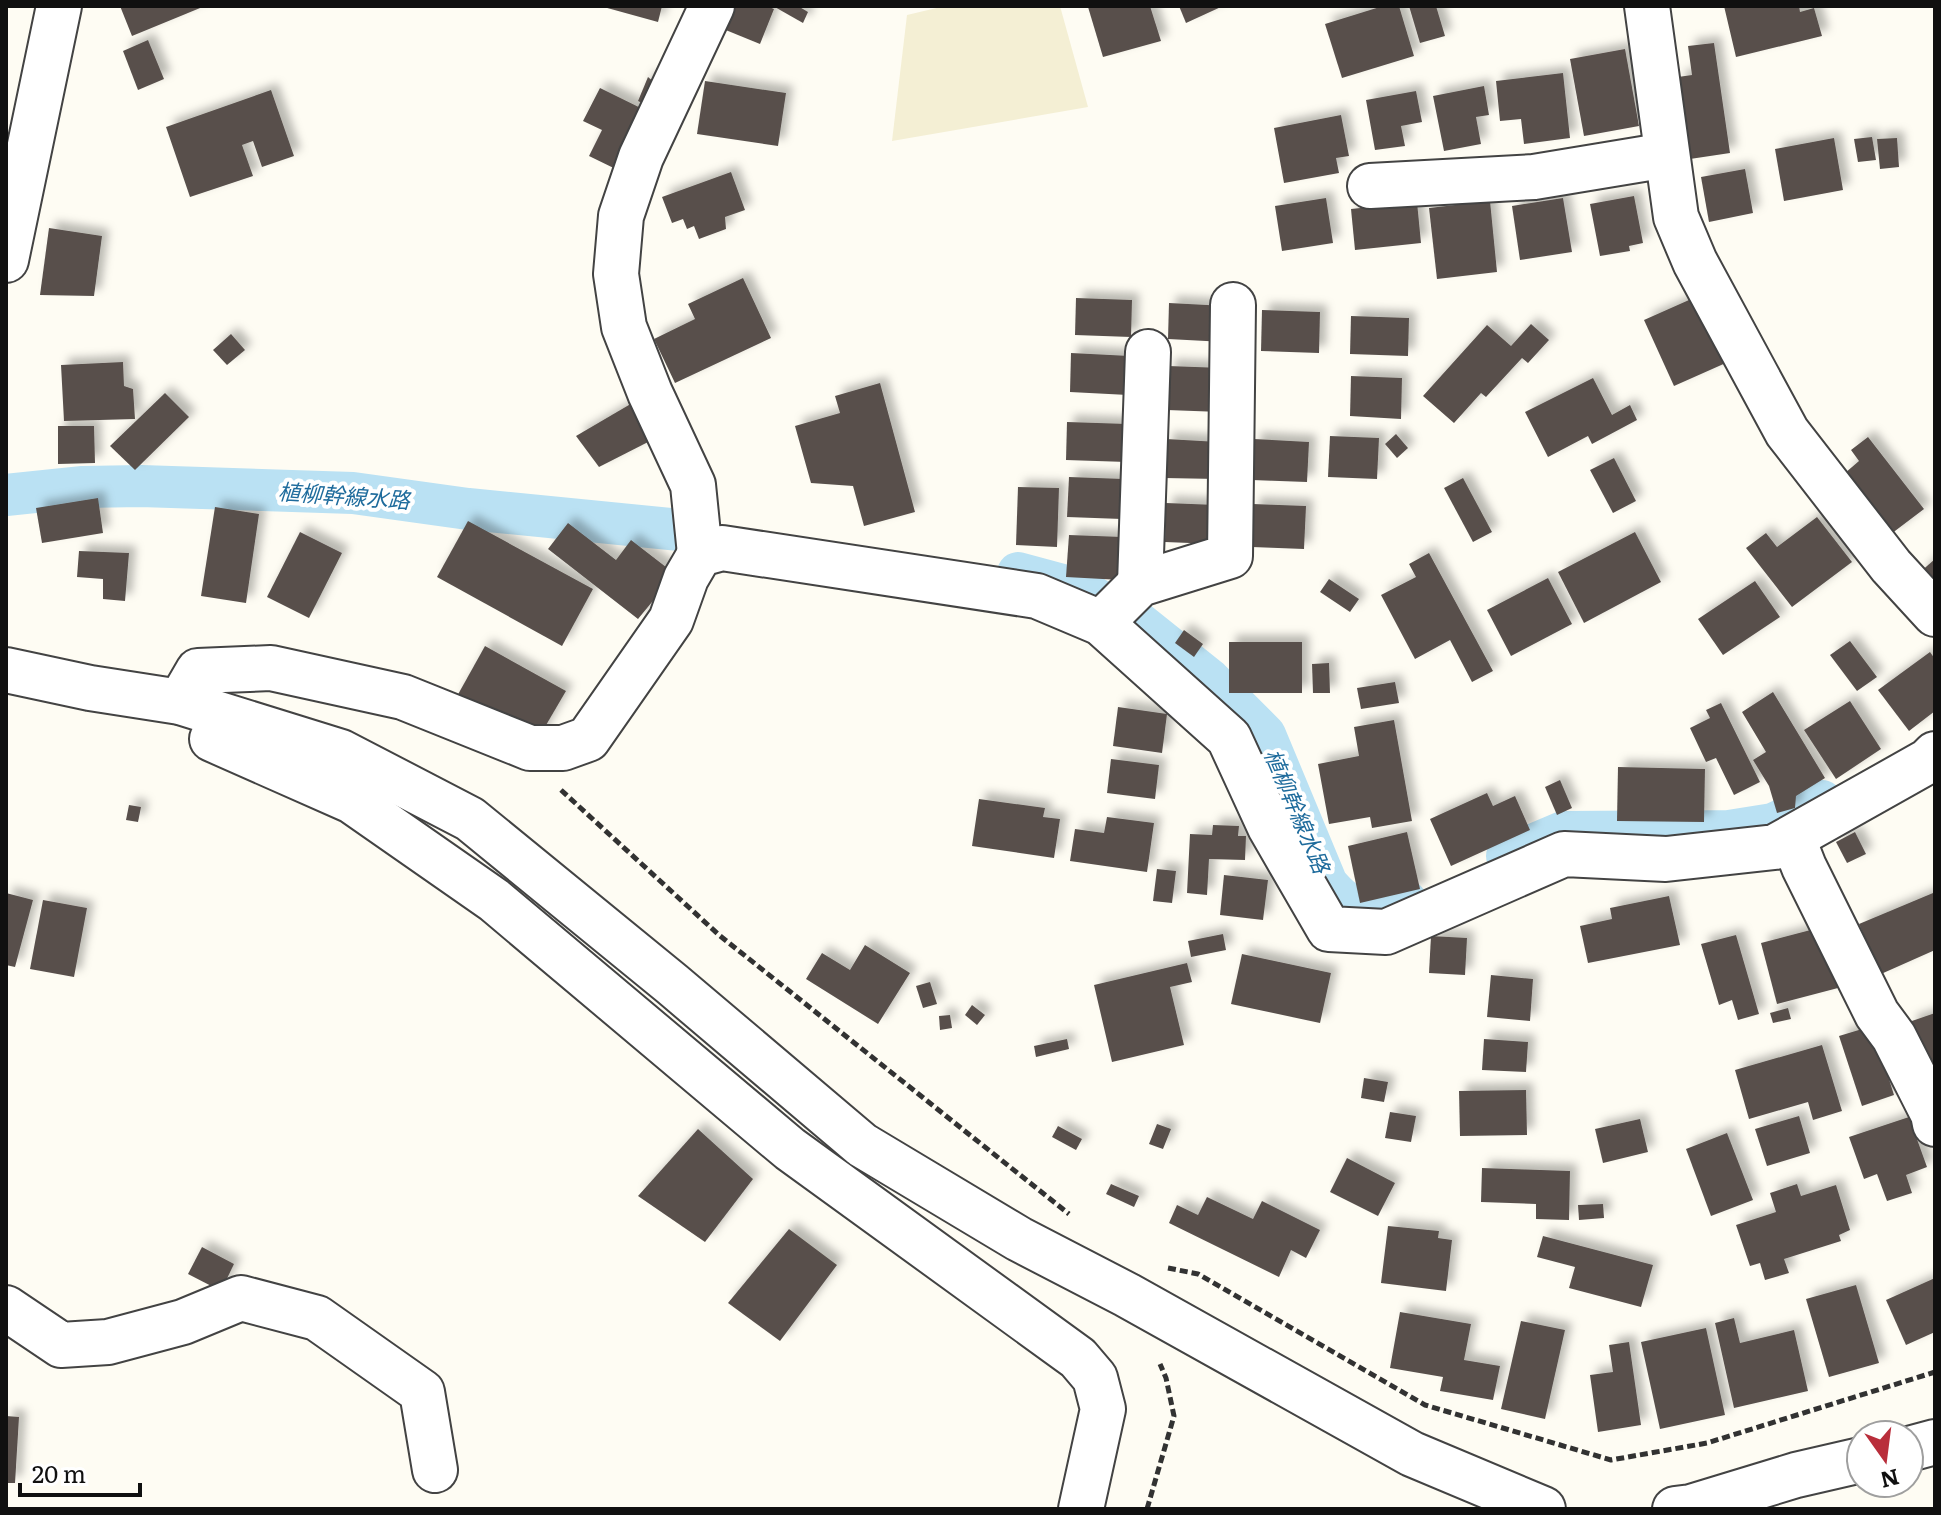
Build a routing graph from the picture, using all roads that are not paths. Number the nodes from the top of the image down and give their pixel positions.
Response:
1 (59, 6) edge
2 (712, 6) edge
3 (1647, 6) edge
4 (1667, 155) junction
5 (1370, 186) dead end
6 (6, 260) edge
7 (1233, 305) dead end
8 (1148, 352) dead end
9 (700, 554) junction
10 (1117, 606) junction
11 (1935, 614) edge
12 (6, 670) edge
13 (72, 684) junction
14 (180, 702) junction
15 (1935, 754) edge
16 (1793, 839) junction
17 (1934, 1117) edge
18 (6, 1308) edge
19 (1845, 1464) edge
20 (435, 1470) dead end
21 (1081, 1509) edge
22 (1543, 1509) edge
23 (1675, 1509) edge

1 - 6 street
2 - 9 street
3 - 4 street
4 - 5 street
4 - 11 street
7 - 10 street
8 - 10 street
9 - 10 street
9 - 14 street
10 - 16 street
12 - 13 street
13 - 14 street
13 - 21 street
14 - 22 street
15 - 16 street
16 - 17 street
18 - 20 street
19 - 23 street

